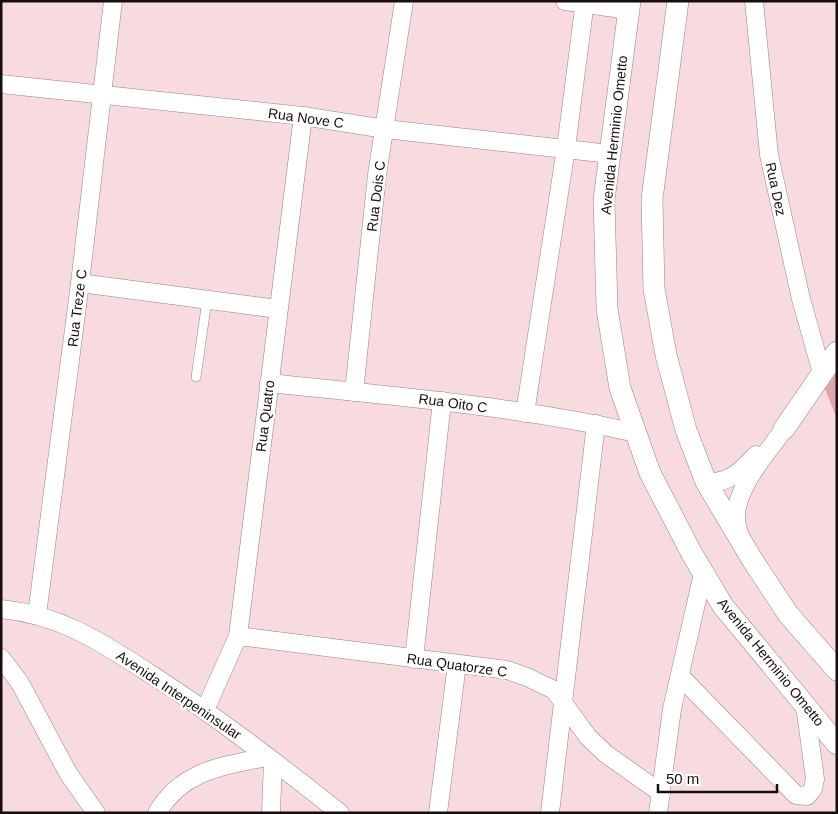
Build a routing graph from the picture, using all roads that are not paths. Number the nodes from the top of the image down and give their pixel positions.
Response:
1 (113, 1) edge
2 (404, 1) edge
3 (565, 1) edge
4 (678, 1) edge
5 (754, 1) edge
6 (585, 2) edge
7 (629, 6) edge
8 (1, 84) edge
9 (100, 94) junction
10 (303, 116) junction
11 (385, 129) junction
12 (566, 148) junction
13 (610, 154) junction
14 (80, 283) junction
15 (207, 300) junction
16 (278, 309) junction
17 (837, 352) edge
18 (822, 373) junction
19 (196, 377) dead end
20 (269, 383) junction
21 (354, 392) junction
22 (442, 401) junction
23 (525, 413) junction
24 (596, 424) junction
25 (784, 429) junction
26 (636, 433) junction
27 (706, 482) junction
28 (740, 539) junction
29 (703, 573) junction
30 (1, 609) edge
31 (37, 615) junction
32 (238, 636) junction
33 (1, 658) edge
34 (414, 659) junction
35 (456, 664) junction
36 (837, 670) edge
37 (680, 676) junction
38 (564, 702) junction
39 (805, 705) junction
40 (205, 710) junction
41 (837, 744) edge
42 (270, 759) junction
43 (661, 793) junction
44 (96, 813) edge
45 (157, 813) edge
46 (271, 813) edge
47 (340, 813) edge
48 (438, 813) edge
49 (550, 813) edge
50 (658, 813) edge

1 - 9 street, Rua Treze C
2 - 11 street, Rua Dois C
3 - 6 street
4 - 27 street
5 - 18 street, Rua Dez
6 - 7 street
6 - 12 street
7 - 13 street, Avenida Herminio Ometto
8 - 9 street, Rua Nove C
9 - 10 street, Rua Nove C
9 - 14 street, Rua Treze C
10 - 11 street, Rua Nove C
10 - 16 street, Rua Quatro
11 - 12 street, Rua Nove C
11 - 21 street, Rua Dois C
12 - 13 street, Rua Nove C
12 - 23 street
13 - 26 street, Avenida Herminio Ometto
14 - 15 street
14 - 31 street, Rua Treze C
15 - 16 street
15 - 19 lane
16 - 20 street, Rua Quatro
17 - 18 street
18 - 25 street
20 - 21 street, Rua Oito C
20 - 32 street, Rua Quatro
21 - 22 street, Rua Oito C
22 - 23 street, Rua Oito C
22 - 34 street
23 - 24 street, Rua Oito C
24 - 26 street, Rua Oito C
24 - 38 street
25 - 27 street
25 - 28 street
26 - 29 street, Avenida Herminio Ometto
27 - 28 street
28 - 36 street
29 - 37 street
29 - 39 street, Avenida Herminio Ometto
30 - 31 street, Avenida Interpeninsular
31 - 40 street, Avenida Interpeninsular
32 - 34 street, Rua Quatorze C
32 - 40 street, Rua Quatro
33 - 44 street
34 - 35 street, Rua Quatorze C
35 - 38 street, Rua Quatorze C
35 - 48 street
37 - 39 street
37 - 43 street
38 - 43 street, Rua Quatorze C
38 - 49 street
39 - 41 street, Avenida Herminio Ometto
40 - 42 street, Avenida Interpeninsular
42 - 45 street
42 - 46 street
42 - 47 street, Avenida Interpeninsular
43 - 50 street

